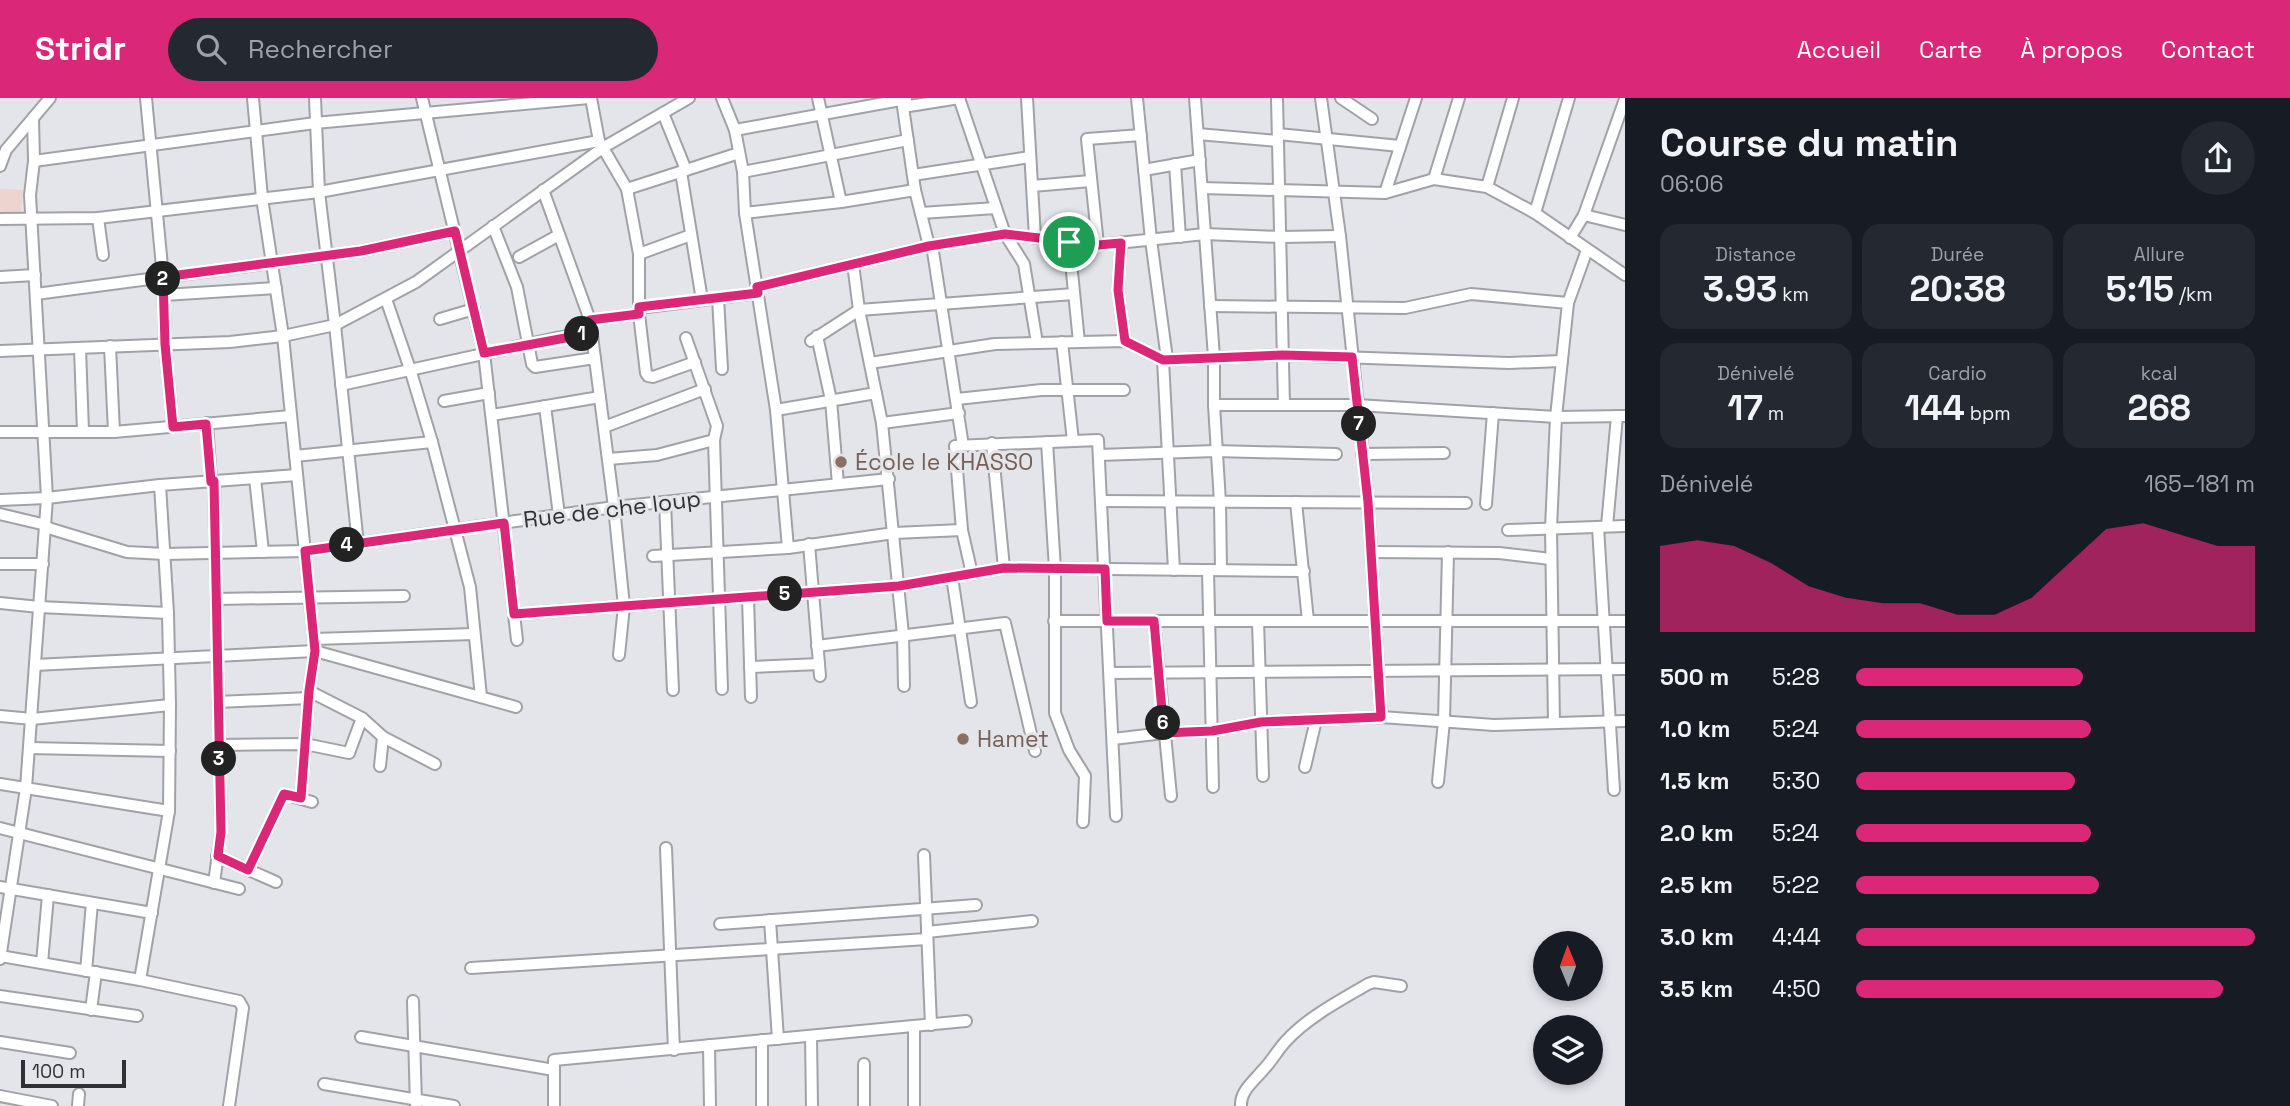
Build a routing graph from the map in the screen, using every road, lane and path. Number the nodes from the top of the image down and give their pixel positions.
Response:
1 (50, 98) edge
2 (146, 98) edge
3 (253, 98) edge
4 (315, 98) edge
5 (422, 98) edge
6 (590, 98) edge
7 (689, 98) edge
8 (722, 98) edge
9 (818, 98) edge
10 (959, 98) edge
11 (1027, 98) edge
12 (1137, 98) edge
13 (1195, 98) edge
14 (1277, 98) edge
15 (1321, 98) edge
16 (1341, 98) edge
17 (1416, 98) edge
18 (1460, 98) edge
19 (1513, 98) edge
20 (1569, 98) edge
21 (1625, 99) edge
22 (907, 101) edge
23 (426, 113) junction
24 (663, 113) junction
25 (823, 114) junction
26 (33, 118) junction
27 (1372, 119) dead end
28 (315, 123) junction
29 (735, 130) junction
30 (255, 131) junction
31 (1198, 134) junction
32 (1141, 135) junction
33 (1278, 138) junction
34 (1325, 138) junction
35 (908, 140) junction
36 (602, 144) junction
37 (151, 145) junction
38 (1400, 146) junction
39 (3, 150) edge
40 (739, 153) junction
41 (829, 155) junction
42 (1030, 157) junction
43 (1200, 160) junction
44 (34, 161) junction
45 (1175, 164) junction
46 (982, 165) junction
47 (0, 166) edge
48 (1144, 170) junction
49 (440, 171) junction
50 (684, 171) junction
51 (743, 172) junction
52 (913, 175) junction
53 (1434, 179) junction
54 (1091, 181) junction
55 (1032, 186) junction
56 (1487, 187) junction
57 (1202, 188) junction
58 (626, 189) junction
59 (543, 190) junction
60 (915, 190) junction
61 (1279, 190) junction
62 (1334, 191) junction
63 (318, 192) junction
64 (1385, 192) junction
65 (262, 198) junction
66 (841, 202) junction
67 (996, 208) junction
68 (156, 211) junction
69 (745, 213) junction
70 (921, 213) junction
71 (1535, 214) junction
72 (1584, 215) junction
73 (31, 218) junction
74 (98, 218) junction
75 (0, 219) edge
76 (1625, 225) edge
77 (493, 226) junction
78 (455, 231) junction
79 (1005, 234) junction
80 (1205, 234) junction
81 (559, 235) junction
82 (691, 236) junction
83 (1340, 236) junction
84 (1180, 237) junction
85 (1280, 237) junction
86 (1035, 238) junction
87 (1570, 238) junction
88 (1151, 240) junction
89 (1069, 242) junction
90 (1121, 243) junction
91 (1098, 245) junction
92 (930, 246) junction
93 (1587, 250) junction
94 (459, 251) junction
95 (639, 254) junction
96 (103, 255) dead end
97 (325, 256) junction
98 (519, 257) dead end
99 (273, 263) junction
100 (853, 264) junction
101 (34, 275) junction
102 (1625, 275) edge
103 (0, 276) edge
104 (163, 277) junction
105 (276, 288) junction
106 (757, 290) junction
107 (36, 294) junction
108 (1074, 294) junction
109 (163, 295) junction
110 (718, 298) junction
111 (1030, 298) junction
112 (386, 299) junction
113 (702, 300) junction
114 (1568, 303) junction
115 (943, 304) junction
116 (1210, 306) junction
117 (1282, 306) junction
118 (1347, 307) junction
119 (474, 309) junction
120 (859, 310) junction
121 (639, 311) junction
122 (440, 318) dead end
123 (590, 320) junction
124 (335, 325) junction
125 (592, 333) junction
126 (283, 336) junction
127 (686, 338) dead end
128 (1125, 341) junction
129 (1062, 342) junction
130 (1079, 342) junction
131 (1037, 343) junction
132 (165, 344) junction
133 (527, 344) junction
134 (110, 346) junction
135 (80, 348) junction
136 (0, 351) edge
137 (39, 351) junction
138 (950, 351) junction
139 (484, 353) junction
140 (1283, 355) junction
141 (1352, 357) junction
142 (595, 358) junction
143 (1214, 358) junction
144 (1165, 360) junction
145 (1562, 361) junction
146 (695, 362) junction
147 (870, 363) junction
148 (410, 369) junction
149 (722, 369) dead end
150 (341, 384) junction
151 (705, 389) junction
152 (1067, 390) junction
153 (1124, 390) dead end
154 (489, 393) junction
155 (876, 393) junction
156 (600, 397) junction
157 (957, 399) junction
158 (831, 400) junction
159 (444, 401) dead end
160 (1214, 405) junction
161 (1284, 405) junction
162 (1357, 405) junction
163 (545, 406) junction
164 (776, 410) junction
165 (959, 413) junction
166 (1493, 413) junction
167 (291, 415) junction
168 (492, 415) junction
169 (1621, 416) edge
170 (1556, 417) junction
171 (882, 423) junction
172 (206, 424) junction
173 (173, 427) junction
174 (604, 427) junction
175 (0, 432) edge
176 (44, 432) junction
177 (83, 432) junction
178 (114, 432) junction
179 (714, 440) junction
180 (1073, 441) junction
181 (432, 442) junction
182 (1047, 442) junction
183 (992, 443) junction
184 (964, 446) junction
185 (348, 450) junction
186 (1215, 451) junction
187 (1167, 453) junction
188 (1444, 453) dead end
189 (1336, 454) dead end
190 (1362, 454) junction
191 (1099, 455) junction
192 (295, 456) junction
193 (608, 460) junction
194 (297, 475) junction
195 (255, 478) junction
196 (889, 479) junction
197 (212, 482) junction
198 (838, 484) junction
199 (160, 485) junction
200 (784, 489) junction
201 (716, 497) junction
202 (47, 498) junction
203 (0, 500) edge
204 (1101, 501) junction
205 (1170, 501) junction
206 (666, 502) junction
207 (1220, 502) junction
208 (1296, 502) junction
209 (1368, 502) junction
210 (1466, 503) dead end
211 (1486, 504) dead end
212 (614, 507) junction
213 (0, 514) edge
214 (559, 515) junction
215 (504, 523) junction
216 (45, 526) junction
217 (1625, 526) edge
218 (1602, 527) junction
219 (1551, 528) junction
220 (454, 530) junction
221 (962, 530) junction
222 (1508, 530) dead end
223 (894, 533) junction
224 (358, 544) junction
225 (809, 544) junction
226 (788, 548) junction
227 (305, 551) junction
228 (263, 552) junction
229 (718, 552) junction
230 (1371, 552) junction
231 (1448, 552) junction
232 (216, 553) junction
233 (165, 554) junction
234 (668, 555) junction
235 (653, 556) dead end
236 (1551, 559) junction
237 (0, 564) edge
238 (43, 564) junction
239 (1004, 568) junction
240 (1055, 569) junction
241 (1105, 569) junction
242 (1174, 570) junction
243 (1208, 570) junction
244 (1221, 570) junction
245 (1304, 571) junction
246 (972, 574) junction
247 (952, 577) junction
248 (899, 586) junction
249 (813, 592) junction
250 (404, 596) dead end
251 (748, 597) junction
252 (310, 598) junction
253 (216, 599) junction
254 (719, 599) junction
255 (0, 603) edge
256 (670, 603) junction
257 (624, 606) junction
258 (40, 607) junction
259 (168, 613) junction
260 (514, 614) junction
261 (1055, 621) junction
262 (1107, 621) junction
263 (1154, 621) junction
264 (1209, 621) junction
265 (1258, 621) junction
266 (1308, 621) junction
267 (1375, 621) junction
268 (1445, 621) junction
269 (1552, 621) junction
270 (1604, 621) junction
271 (1625, 621) edge
272 (960, 628) junction
273 (474, 634) junction
274 (903, 635) junction
275 (517, 640) dead end
276 (315, 645) junction
277 (817, 646) junction
278 (218, 655) junction
279 (618, 655) dead end
280 (168, 657) junction
281 (819, 664) junction
282 (35, 665) junction
283 (750, 667) junction
284 (1552, 670) junction
285 (1607, 670) junction
286 (1625, 670) edge
287 (1378, 671) junction
288 (1445, 671) junction
289 (1260, 672) junction
290 (1110, 673) junction
291 (1159, 673) junction
292 (1210, 673) junction
293 (820, 676) dead end
294 (904, 686) dead end
295 (723, 689) dead end
296 (673, 690) dead end
297 (309, 694) junction
298 (481, 697) junction
299 (751, 697) dead end
300 (218, 702) junction
301 (971, 702) dead end
302 (170, 705) junction
303 (516, 707) dead end
304 (0, 716) edge
305 (1381, 717) junction
306 (362, 718) junction
307 (32, 719) junction
308 (1316, 720) junction
309 (1444, 721) junction
310 (1610, 721) junction
311 (1625, 721) edge
312 (1261, 722) junction
313 (1554, 723) junction
314 (1212, 731) junction
315 (1164, 733) junction
316 (383, 737) junction
317 (1113, 738) junction
318 (305, 744) junction
319 (219, 745) junction
320 (29, 748) junction
321 (170, 751) junction
322 (1035, 751) dead end
323 (435, 764) dead end
324 (380, 766) dead end
325 (1305, 767) dead end
326 (1263, 776) dead end
327 (1438, 782) dead end
328 (0, 784) edge
329 (1213, 787) dead end
330 (26, 788) junction
331 (1614, 790) dead end
332 (1171, 796) dead end
333 (169, 811) junction
334 (1116, 816) dead end
335 (1083, 822) dead end
336 (0, 828) edge
337 (19, 833) junction
338 (666, 848) dead end
339 (923, 855) dead end
340 (218, 856) junction
341 (159, 869) junction
342 (248, 870) junction
343 (276, 882) dead end
344 (214, 883) junction
345 (5, 888) edge
346 (239, 889) dead end
347 (48, 895) junction
348 (92, 903) junction
349 (976, 905) dead end
350 (926, 909) junction
351 (152, 913) junction
352 (770, 920) junction
353 (1032, 921) dead end
354 (720, 924) dead end
355 (927, 936) junction
356 (772, 949) junction
357 (670, 955) junction
358 (0, 957) edge
359 (42, 963) junction
360 (471, 968) dead end
361 (91, 972) junction
362 (140, 980) junction
363 (1401, 986) dead end
364 (0, 996) edge
365 (413, 1001) dead end
366 (91, 1010) junction
367 (137, 1016) dead end
368 (966, 1021) dead end
369 (932, 1025) junction
370 (914, 1026) junction
371 (811, 1036) junction
372 (361, 1037) dead end
373 (778, 1039) junction
374 (762, 1040) junction
375 (0, 1042) edge
376 (709, 1045) junction
377 (414, 1046) junction
378 (674, 1050) junction
379 (70, 1053) dead end
380 (864, 1064) dead end
381 (554, 1070) junction
382 (324, 1084) dead end
383 (79, 1094) dead end
384 (0, 1096) edge
385 (416, 1103) edge
386 (52, 1106) edge
387 (78, 1106) edge
388 (229, 1106) edge
389 (454, 1106) edge
390 (554, 1106) edge
391 (709, 1106) edge
392 (762, 1106) edge
393 (812, 1106) edge
394 (864, 1106) edge
395 (914, 1106) edge
396 (1241, 1106) edge

1 - 26 street
2 - 37 street
3 - 30 street
4 - 28 street
5 - 23 street
6 - 23 street
6 - 36 street
7 - 24 street
8 - 29 street
9 - 25 street
10 - 22 street
10 - 46 street
11 - 42 street
12 - 32 street
13 - 31 street
14 - 33 street
15 - 34 street
16 - 27 street
17 - 38 street
18 - 53 street
19 - 56 street
20 - 71 street
21 - 72 street
22 - 25 street
22 - 35 street
23 - 28 street
23 - 49 street
24 - 36 street
24 - 50 street
25 - 29 street
25 - 41 street
26 - 39 street
26 - 44 street
28 - 30 street
28 - 63 street
29 - 40 street
30 - 37 street
30 - 65 street
31 - 33 street
31 - 43 street
32 - 48 street
32 - 54 street
33 - 34 street
33 - 61 street
34 - 38 street
34 - 62 street
35 - 41 street
35 - 52 street
36 - 49 street
36 - 58 street
36 - 59 street
37 - 44 street
37 - 68 street
38 - 64 street
39 - 47 street
40 - 50 street
40 - 51 street
41 - 51 street
41 - 66 street
42 - 46 street
42 - 55 street
43 - 45 street
43 - 57 street
44 - 73 street
45 - 48 street
45 - 84 street
46 - 52 street
46 - 67 street
48 - 88 street
49 - 63 street
49 - 78 street
50 - 58 street
50 - 82 street
51 - 69 street
52 - 60 street
53 - 56 street
53 - 64 street
54 - 55 street
54 - 91 street
55 - 86 street
56 - 71 street
57 - 61 street
57 - 80 street
58 - 95 street
59 - 77 street
59 - 81 street
60 - 66 street
60 - 70 street
61 - 62 street
61 - 85 street
62 - 64 street
62 - 83 street
63 - 65 street
63 - 97 street
65 - 68 street
65 - 99 street
66 - 69 street
67 - 70 street
67 - 79 street
68 - 74 street
68 - 104 street
69 - 106 street
70 - 92 street
71 - 87 street
72 - 76 street
72 - 87 street
73 - 74 street
73 - 75 street
73 - 101 street
74 - 96 street
77 - 94 street
77 - 133 street
78 - 94 street
78 - 97 street
79 - 86 street
79 - 92 street
79 - 111 street
80 - 84 street
80 - 85 street
80 - 116 street
81 - 98 street
81 - 123 street
82 - 95 street
82 - 113 street
83 - 85 street
83 - 118 street
84 - 88 street
85 - 117 street
86 - 89 street
87 - 93 street
88 - 90 street
88 - 144 street
89 - 91 street
89 - 108 street
90 - 91 street
90 - 128 street
92 - 100 street
92 - 115 street
93 - 102 street
93 - 114 street
94 - 112 street
94 - 119 street
95 - 121 street
97 - 99 street
97 - 124 street
99 - 104 street
99 - 105 street
100 - 106 street
100 - 120 street
101 - 103 street
101 - 107 street
104 - 107 street
104 - 109 street
105 - 109 street
105 - 126 street
106 - 110 street
106 - 164 street
107 - 137 street
108 - 111 street
108 - 130 street
109 - 132 street
110 - 113 street
110 - 149 street
111 - 115 street
111 - 131 street
112 - 124 street
112 - 148 street
113 - 121 street
114 - 118 street
114 - 145 street
115 - 120 street
115 - 138 street
116 - 117 street
116 - 143 street
117 - 118 street
117 - 140 street
118 - 141 street
119 - 122 street
119 - 139 street
120 - 147 street
120 - 158 street
121 - 123 street
121 - 146 street
123 - 125 street
124 - 126 street
124 - 150 street
125 - 133 street
125 - 142 street
126 - 132 street
126 - 167 street
127 - 146 street
128 - 130 street
128 - 144 street
129 - 130 street
129 - 131 street
129 - 152 street
131 - 138 street
132 - 134 street
132 - 173 street
133 - 139 street
133 - 142 street
134 - 135 street
134 - 178 street
135 - 137 street
135 - 177 street
136 - 137 street
137 - 176 street
138 - 147 street
138 - 157 street
139 - 148 street
139 - 154 street
140 - 141 street
140 - 143 street
140 - 161 street
141 - 145 street
141 - 162 street
142 - 156 street
143 - 144 street
143 - 160 street
144 - 187 street
145 - 170 street
146 - 151 street
147 - 155 street
148 - 150 street
148 - 181 street
150 - 185 street
151 - 174 street
151 - 179 street
152 - 153 street
152 - 157 street
152 - 180 street
154 - 159 street
154 - 168 street
155 - 158 street
155 - 171 street
156 - 163 street
156 - 174 street
157 - 165 street
158 - 164 street
158 - 198 street
160 - 161 street
160 - 186 street
161 - 162 street
162 - 166 street
162 - 190 street
163 - 168 street
163 - 214 street
164 - 200 street
165 - 171 street
165 - 184 street
166 - 170 street
166 - 211 street
167 - 172 street
167 - 192 street
168 - 215 street
169 - 170 street
169 - 218 street
170 - 219 street
171 - 196 street
172 - 173 street
172 - 197 street
173 - 178 street
174 - 193 street
175 - 176 street
176 - 177 street
176 - 202 street
177 - 178 street
179 - 193 street
179 - 201 street
180 - 182 street
180 - 191 street
181 - 185 street
181 - 220 street
182 - 183 street
182 - 240 street
183 - 184 street
183 - 239 street
184 - 221 street
185 - 192 street
185 - 224 street
186 - 187 street
186 - 189 street
186 - 207 street
187 - 191 street
187 - 205 street
188 - 190 street
190 - 209 street
191 - 204 street
192 - 194 street
193 - 212 street
194 - 195 street
194 - 227 street
195 - 197 street
195 - 228 street
196 - 198 street, Rue de che loup
196 - 223 street
197 - 199 street
197 - 232 street
198 - 200 street, Rue de che loup
199 - 202 street
199 - 233 street
200 - 201 street, Rue de che loup
200 - 226 street
201 - 206 street, Rue de che loup
201 - 229 street
202 - 203 street
202 - 216 street
204 - 205 street
204 - 241 street
205 - 207 street
205 - 242 street
206 - 212 street, Rue de che loup
206 - 234 street
207 - 208 street
207 - 244 street
208 - 209 street
208 - 245 street
209 - 210 street
209 - 230 street
212 - 214 street, Rue de che loup
212 - 257 street
213 - 216 street, Rue de che loup
214 - 215 street, Rue de che loup
215 - 220 street, Rue de che loup
215 - 260 street
216 - 233 street, Rue de che loup
216 - 238 street
217 - 218 street
218 - 219 street
218 - 270 street
219 - 222 street
219 - 236 street
220 - 224 street, Rue de che loup
220 - 273 street
221 - 223 street
221 - 246 street
223 - 225 street
223 - 248 street
224 - 227 street, Rue de che loup
225 - 226 street
225 - 249 street
226 - 229 street
227 - 228 street, Rue de che loup
227 - 252 street
228 - 232 street, Rue de che loup
229 - 234 street
229 - 254 street
230 - 231 street
230 - 267 street
231 - 236 street
231 - 268 street
232 - 233 street, Rue de che loup
232 - 253 street
233 - 259 street
234 - 235 street
234 - 256 street
236 - 269 street
237 - 238 street
238 - 258 street
239 - 240 street
239 - 246 street
240 - 241 street
240 - 261 street
241 - 242 street
241 - 262 street
242 - 243 street
243 - 244 street
243 - 264 street
244 - 245 street
245 - 266 street
246 - 247 street
247 - 248 street
247 - 272 street
248 - 249 street
248 - 274 street
249 - 251 street
249 - 277 street
250 - 252 street
251 - 254 street
251 - 283 street
252 - 253 street
252 - 276 street
253 - 278 street
254 - 256 street
254 - 295 street
255 - 258 street
256 - 257 street
256 - 296 street
257 - 260 street
257 - 279 street
258 - 259 street
258 - 282 street
259 - 280 street
260 - 275 street
261 - 262 street
261 - 335 street
262 - 263 street
262 - 290 street
263 - 264 street
263 - 291 street
264 - 265 street
264 - 292 street
265 - 266 street
265 - 289 street
266 - 267 street
267 - 268 street
267 - 287 street
268 - 269 street
268 - 288 street
269 - 270 street
269 - 284 street
270 - 271 street
270 - 285 street
272 - 274 street
272 - 301 street
272 - 322 street
273 - 276 street
273 - 298 street
274 - 277 street
274 - 294 street
276 - 278 street
276 - 297 street
276 - 298 street
277 - 281 street
278 - 280 street
278 - 300 street
280 - 282 street
280 - 302 street
281 - 283 street
281 - 293 street
282 - 307 street
283 - 299 street
284 - 285 street
284 - 288 street
284 - 313 street
285 - 286 street
285 - 310 street
287 - 288 street
287 - 289 street
287 - 305 street
288 - 309 street
289 - 292 street
289 - 312 street
290 - 291 street
290 - 317 street
291 - 292 street
291 - 315 street
292 - 314 street
297 - 300 street
297 - 306 street
297 - 318 street
298 - 303 street
300 - 319 street
302 - 307 street
302 - 321 street
304 - 307 street
305 - 308 street
305 - 309 street
306 - 316 street
306 - 318 street
307 - 320 street
308 - 312 street
308 - 325 street
309 - 313 street
309 - 327 street
310 - 311 street
310 - 313 street
310 - 331 street
312 - 314 street
312 - 326 street
314 - 315 street
314 - 329 street
315 - 317 street
315 - 332 street
316 - 323 street
316 - 324 street
317 - 334 street
318 - 319 street
318 - 342 street
319 - 340 street
320 - 321 street
320 - 330 street
321 - 333 street
328 - 330 street
330 - 333 street
330 - 337 street
333 - 341 street
336 - 337 street
337 - 341 street
337 - 345 street
338 - 357 street
339 - 350 street
340 - 342 street
340 - 344 street
341 - 344 street
341 - 351 street
342 - 343 street
344 - 346 street
345 - 347 street
345 - 358 street
347 - 348 street
347 - 359 street
348 - 351 street
348 - 361 street
349 - 350 street
350 - 352 street
350 - 355 street
351 - 362 street
352 - 354 street
352 - 356 street
353 - 355 street
355 - 356 street
355 - 369 street
356 - 357 street
356 - 373 street
357 - 360 street
357 - 378 street
358 - 359 street
359 - 361 street
361 - 362 street
361 - 366 street
362 - 388 street
363 - 396 street
364 - 366 street
365 - 377 street
366 - 367 street
368 - 369 street
369 - 370 street
370 - 371 street
370 - 395 street
371 - 373 street
371 - 393 street
372 - 377 street
373 - 374 street
374 - 376 street
374 - 392 street
375 - 379 street
376 - 378 street
376 - 391 street
377 - 381 street
377 - 385 street
378 - 381 street
380 - 394 street
381 - 390 street
382 - 385 street
383 - 387 street
384 - 386 street
385 - 389 street

